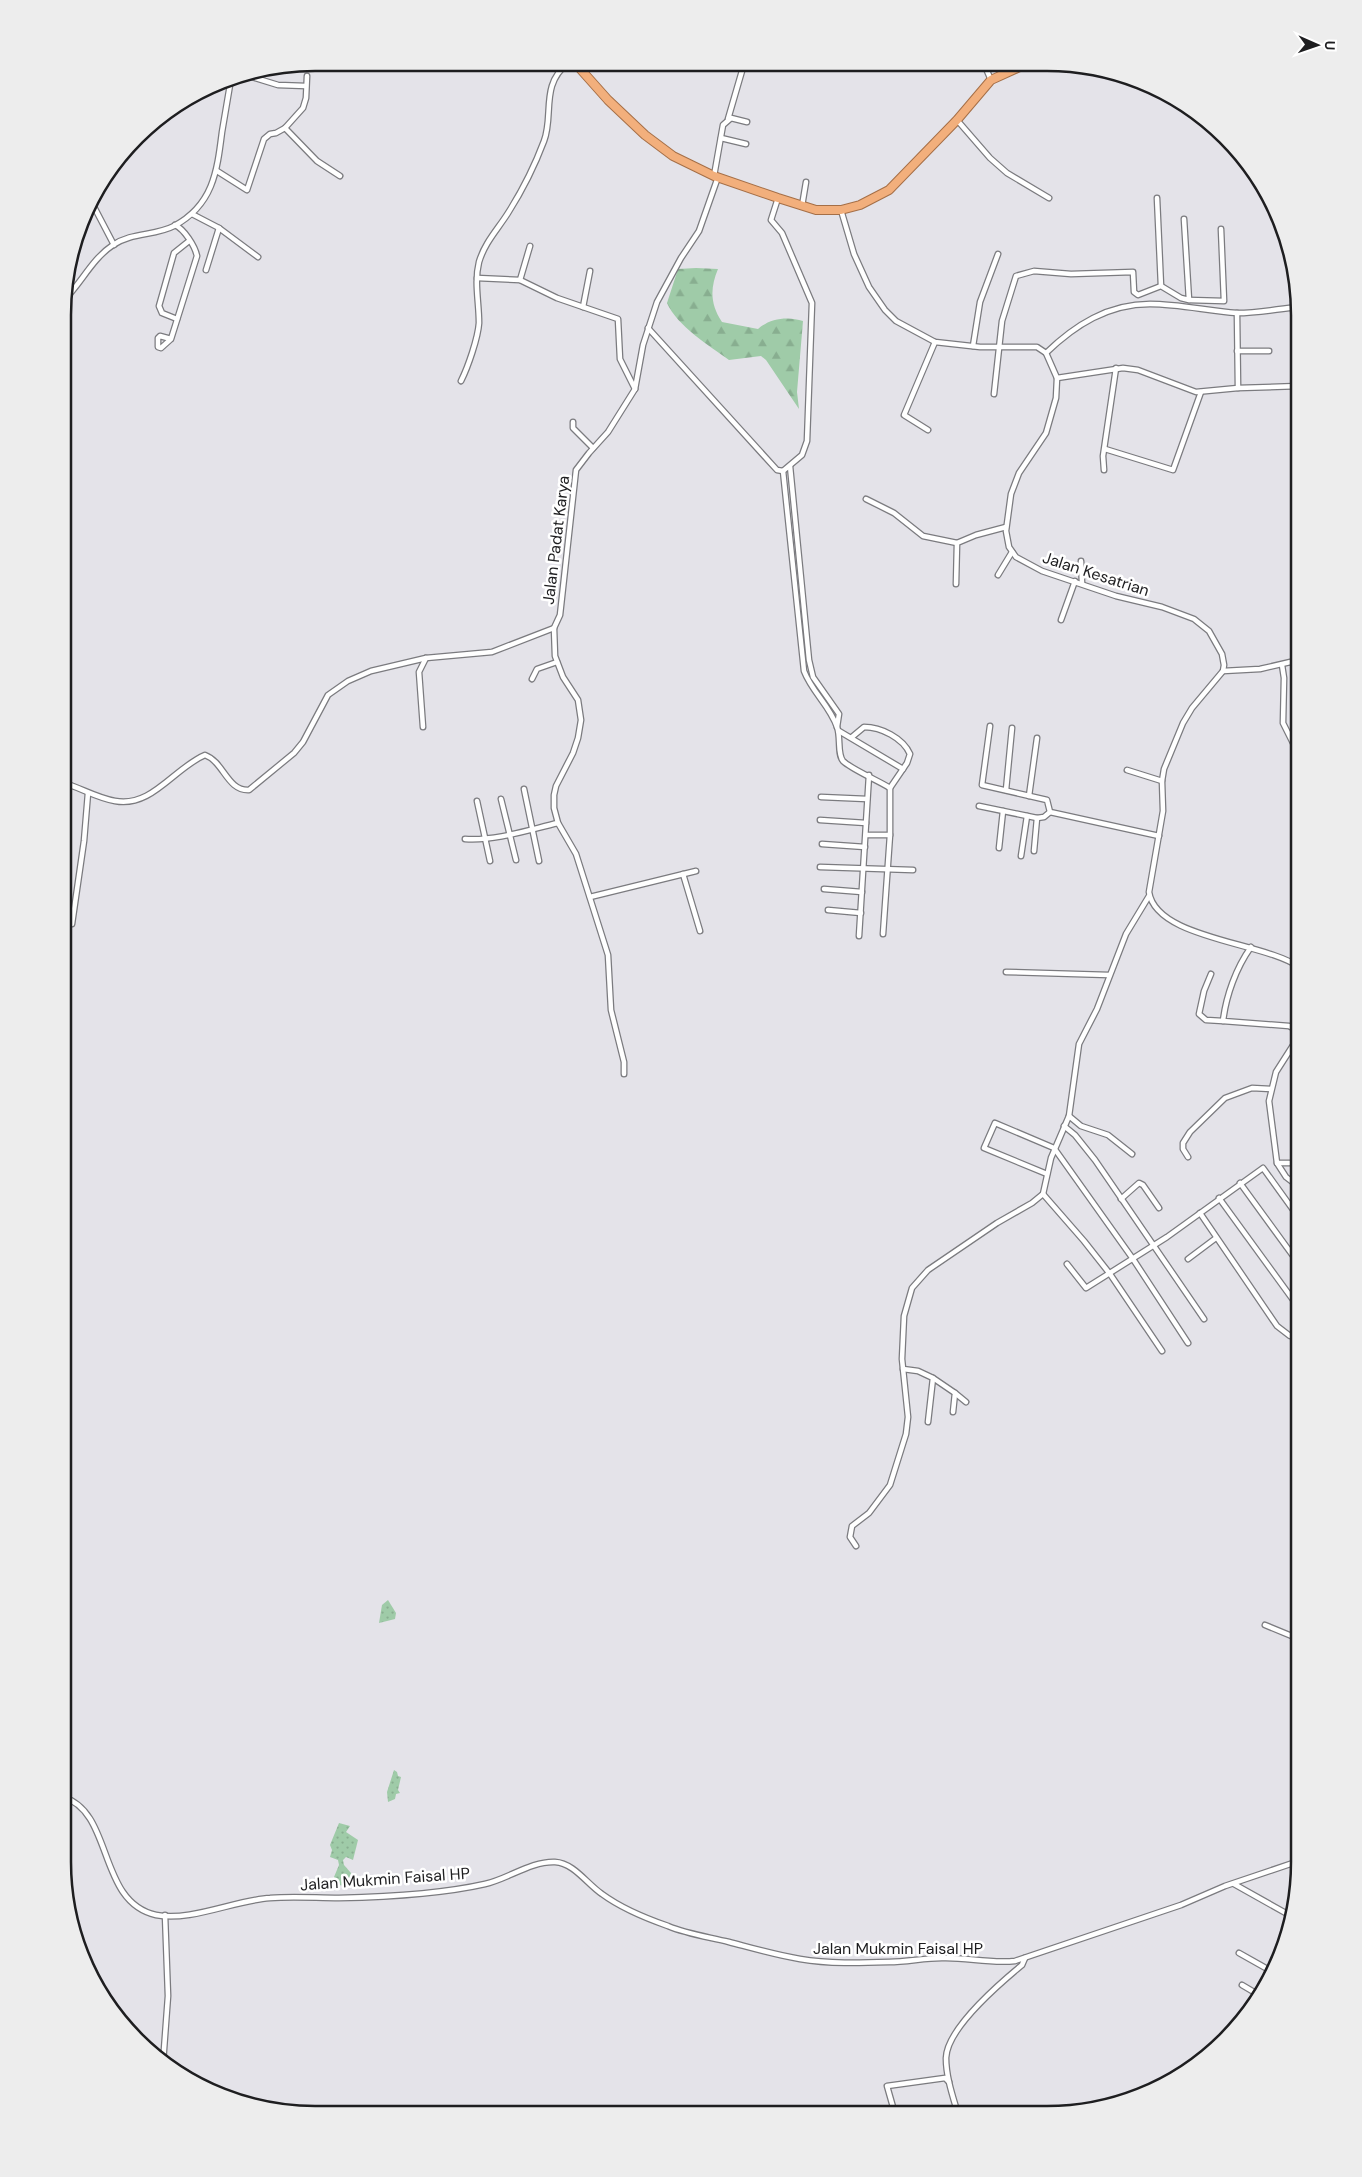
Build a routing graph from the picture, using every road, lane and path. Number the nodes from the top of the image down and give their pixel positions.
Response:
1 (561, 71) edge
2 (582, 71) edge
3 (742, 71) edge
4 (987, 71) edge
5 (1010, 71) edge
6 (307, 76) dead end
7 (256, 79) edge
8 (991, 80) junction
9 (306, 86) junction
10 (229, 87) edge
11 (728, 119) junction
12 (957, 120) junction
13 (747, 122) dead end
14 (285, 128) junction
15 (721, 138) junction
16 (746, 144) dead end
17 (217, 171) junction
18 (340, 176) dead end
19 (716, 177) junction
20 (806, 182) dead end
21 (778, 198) junction
22 (1049, 198) dead end
23 (1157, 198) dead end
24 (802, 206) junction
25 (95, 208) edge
26 (841, 210) junction
27 (192, 214) junction
28 (1184, 219) dead end
29 (176, 225) junction
30 (218, 228) junction
31 (1221, 229) dead end
32 (189, 241) junction
33 (114, 244) junction
34 (530, 246) dead end
35 (998, 254) dead end
36 (258, 257) dead end
37 (206, 270) dead end
38 (590, 271) dead end
39 (477, 278) junction
40 (520, 280) junction
41 (1161, 286) junction
42 (72, 292) edge
43 (1189, 300) junction
44 (583, 306) junction
45 (1291, 308) edge
46 (1237, 313) junction
47 (177, 319) junction
48 (648, 328) junction
49 (171, 339) dead end
50 (935, 342) junction
51 (972, 346) junction
52 (998, 347) junction
53 (1237, 351) junction
54 (1269, 351) dead end
55 (1046, 353) junction
56 (1116, 368) junction
57 (1056, 378) junction
58 (461, 381) dead end
59 (1291, 386) edge
60 (1238, 388) junction
61 (635, 389) junction
62 (1201, 392) junction
63 (994, 394) dead end
64 (573, 422) dead end
65 (928, 430) dead end
66 (593, 448) junction
67 (1105, 449) junction
68 (790, 466) junction
69 (1104, 470) dead end
70 (783, 471) junction
71 (866, 499) dead end
72 (1006, 527) junction
73 (958, 543) junction
74 (1012, 552) junction
75 (1081, 561) dead end
76 (998, 575) dead end
77 (1075, 581) junction
78 (1082, 583) junction
79 (956, 584) dead end
80 (1061, 620) dead end
81 (554, 628) junction
82 (426, 658) junction
83 (557, 662) junction
84 (1291, 662) edge
85 (1282, 665) junction
86 (1223, 671) junction
87 (532, 679) dead end
88 (990, 726) dead end
89 (423, 727) dead end
90 (1012, 728) dead end
91 (838, 729) junction
92 (852, 737) junction
93 (1037, 738) dead end
94 (1291, 739) edge
95 (903, 769) junction
96 (1127, 770) dead end
97 (869, 776) junction
98 (1162, 781) junction
99 (71, 786) edge
100 (890, 788) junction
101 (524, 789) dead end
102 (1006, 790) junction
103 (88, 793) junction
104 (1029, 796) junction
105 (821, 797) dead end
106 (501, 799) dead end
107 (867, 799) junction
108 (477, 801) dead end
109 (979, 806) dead end
110 (1003, 811) junction
111 (1050, 812) junction
112 (1027, 816) junction
113 (1037, 818) junction
114 (820, 820) dead end
115 (558, 823) junction
116 (866, 823) junction
117 (532, 829) junction
118 (509, 834) junction
119 (866, 835) junction
120 (890, 835) junction
121 (1159, 836) junction
122 (486, 838) junction
123 (465, 839) dead end
124 (822, 844) dead end
125 (865, 847) junction
126 (999, 848) dead end
127 (1034, 851) dead end
128 (1021, 856) dead end
129 (516, 860) dead end
130 (539, 860) dead end
131 (490, 861) dead end
132 (820, 867) dead end
133 (864, 868) junction
134 (887, 869) junction
135 (912, 870) dead end
136 (696, 871) dead end
137 (683, 874) junction
138 (824, 889) dead end
139 (862, 892) junction
140 (1149, 896) junction
141 (590, 897) junction
142 (828, 910) dead end
143 (861, 913) junction
144 (72, 924) dead end
145 (700, 931) dead end
146 (883, 934) dead end
147 (859, 936) dead end
148 (1251, 947) junction
149 (1291, 963) edge
150 (1006, 972) dead end
151 (1211, 974) dead end
152 (1109, 976) junction
153 (1223, 1021) junction
154 (1291, 1027) edge
155 (1291, 1048) edge
156 (624, 1074) dead end
157 (1271, 1089) junction
158 (1068, 1116) junction
159 (1064, 1126) junction
160 (1054, 1148) junction
161 (1132, 1154) dead end
162 (1188, 1157) dead end
163 (1277, 1162) junction
164 (1291, 1163) edge
165 (1047, 1174) junction
166 (1291, 1181) edge
167 (1240, 1183) junction
168 (1043, 1194) junction
169 (1220, 1198) junction
170 (1121, 1199) junction
171 (1291, 1207) edge
172 (1159, 1208) dead end
173 (1200, 1213) junction
174 (1216, 1238) junction
175 (1152, 1246) junction
176 (1291, 1253) edge
177 (1132, 1259) junction
178 (1188, 1259) dead end
179 (1067, 1264) dead end
180 (1110, 1274) junction
181 (1291, 1297) edge
182 (1204, 1319) dead end
183 (1291, 1336) edge
184 (1188, 1343) dead end
185 (1162, 1351) dead end
186 (902, 1368) junction
187 (933, 1378) junction
188 (955, 1393) junction
189 (966, 1402) dead end
190 (953, 1412) dead end
191 (928, 1422) dead end
192 (856, 1546) dead end
193 (1266, 1625) dead end
194 (1291, 1636) edge
195 (71, 1801) edge
196 (1291, 1864) edge
197 (1234, 1884) junction
198 (1285, 1912) edge
199 (165, 1916) junction
200 (1239, 1953) dead end
201 (1025, 1958) junction
202 (1267, 1969) edge
203 (1242, 1985) dead end
204 (1254, 1991) edge
205 (164, 2053) edge
206 (950, 2082) junction
207 (893, 2106) edge
208 (956, 2106) edge

1 - 39 street
2 - 19 highway
3 - 11 street, Jalan Padat Karya
4 - 8 street
5 - 8 highway
6 - 9 street
7 - 9 street
8 - 12 highway
9 - 14 street
10 - 17 street
11 - 13 street
11 - 15 street, Jalan Padat Karya
12 - 22 street
12 - 26 highway
14 - 17 street
14 - 18 street
15 - 16 street
15 - 19 street, Jalan Padat Karya
17 - 27 street
19 - 21 highway
19 - 48 street, Jalan Padat Karya
20 - 24 street
21 - 24 highway
21 - 68 street
23 - 41 street
24 - 26 highway
25 - 33 street
26 - 50 street
27 - 29 street
27 - 30 street
28 - 43 street
29 - 32 street
29 - 33 street
30 - 36 street
30 - 37 street
31 - 43 street
32 - 47 street
32 - 47 street
33 - 42 street
34 - 40 street
35 - 51 street
38 - 44 street
39 - 40 street
39 - 58 street
40 - 44 street
41 - 43 street
41 - 52 street
44 - 61 street
45 - 46 street
46 - 53 street
46 - 55 street
47 - 49 street
48 - 61 street, Jalan Padat Karya
48 - 70 street
50 - 51 street
50 - 65 street
51 - 52 street
52 - 55 street
52 - 63 street
53 - 54 street
53 - 60 street
55 - 57 street
56 - 57 street
56 - 62 street
56 - 67 street
57 - 72 street
59 - 60 street
60 - 62 street
61 - 66 street, Jalan Padat Karya
62 - 67 street
64 - 66 street
66 - 81 street, Jalan Padat Karya
67 - 69 street
68 - 70 street
68 - 91 street
70 - 91 street
71 - 73 street
72 - 73 street
72 - 74 street
73 - 79 street
74 - 76 street
74 - 77 street, Jalan Kesatrian
75 - 78 street
77 - 78 street, Jalan Kesatrian
77 - 80 street
78 - 86 street, Jalan Kesatrian
81 - 82 street, Jalan Padat Karya
81 - 83 street
82 - 89 street
82 - 103 street, Jalan Padat Karya
83 - 87 street
83 - 115 street
84 - 85 street
85 - 86 street
85 - 94 street
86 - 98 street
88 - 102 street
90 - 102 street
91 - 92 street
91 - 97 street
92 - 95 street
92 - 95 street
93 - 104 street
95 - 100 street
96 - 98 street
97 - 100 street
97 - 107 street
98 - 121 street
99 - 103 street, Jalan Padat Karya
100 - 120 street
101 - 117 street
102 - 104 street
103 - 144 street
104 - 111 street
105 - 107 street
106 - 118 street
107 - 116 street
108 - 122 street
109 - 110 street
110 - 112 street
110 - 126 street
111 - 113 street
111 - 121 street
112 - 113 street
112 - 128 street
113 - 127 street
114 - 116 street
115 - 117 street
115 - 141 street
116 - 119 street
117 - 118 street
117 - 130 street
118 - 122 street
118 - 129 street
119 - 120 street
119 - 125 street
120 - 134 street
121 - 140 street
122 - 123 street
122 - 131 street
124 - 125 street
125 - 133 street
132 - 133 street
133 - 134 street
133 - 139 street
134 - 135 street
134 - 146 street
136 - 137 street
137 - 141 street
137 - 145 street
138 - 139 street
139 - 143 street
140 - 148 street
140 - 152 street
141 - 156 street
142 - 143 street
143 - 147 street
148 - 149 street
148 - 153 street
150 - 152 street
151 - 153 street
152 - 158 street
153 - 154 street
155 - 157 street
157 - 162 street
157 - 163 street
158 - 159 street
158 - 161 street
159 - 160 street
159 - 170 street
160 - 165 street
160 - 165 street
160 - 177 street
163 - 164 street
163 - 166 street
165 - 168 street
167 - 169 street
167 - 171 street
167 - 176 street
168 - 180 street
168 - 186 street
169 - 173 street
169 - 181 street
170 - 172 street
170 - 175 street
173 - 174 street
173 - 175 street
174 - 178 street
174 - 183 street
175 - 177 street
175 - 182 street
177 - 180 street
177 - 184 street
179 - 180 street
180 - 185 street
186 - 187 street
186 - 192 street
187 - 188 street
187 - 191 street
188 - 189 street
188 - 190 street
193 - 194 street
195 - 199 street, Jalan Mukmin Faisal HP
196 - 197 street, Jalan Mukmin Faisal HP
197 - 198 street
197 - 201 street, Jalan Mukmin Faisal HP
199 - 201 street, Jalan Mukmin Faisal HP
199 - 205 street
200 - 202 street
201 - 206 street
203 - 204 street
206 - 207 street
206 - 208 street

